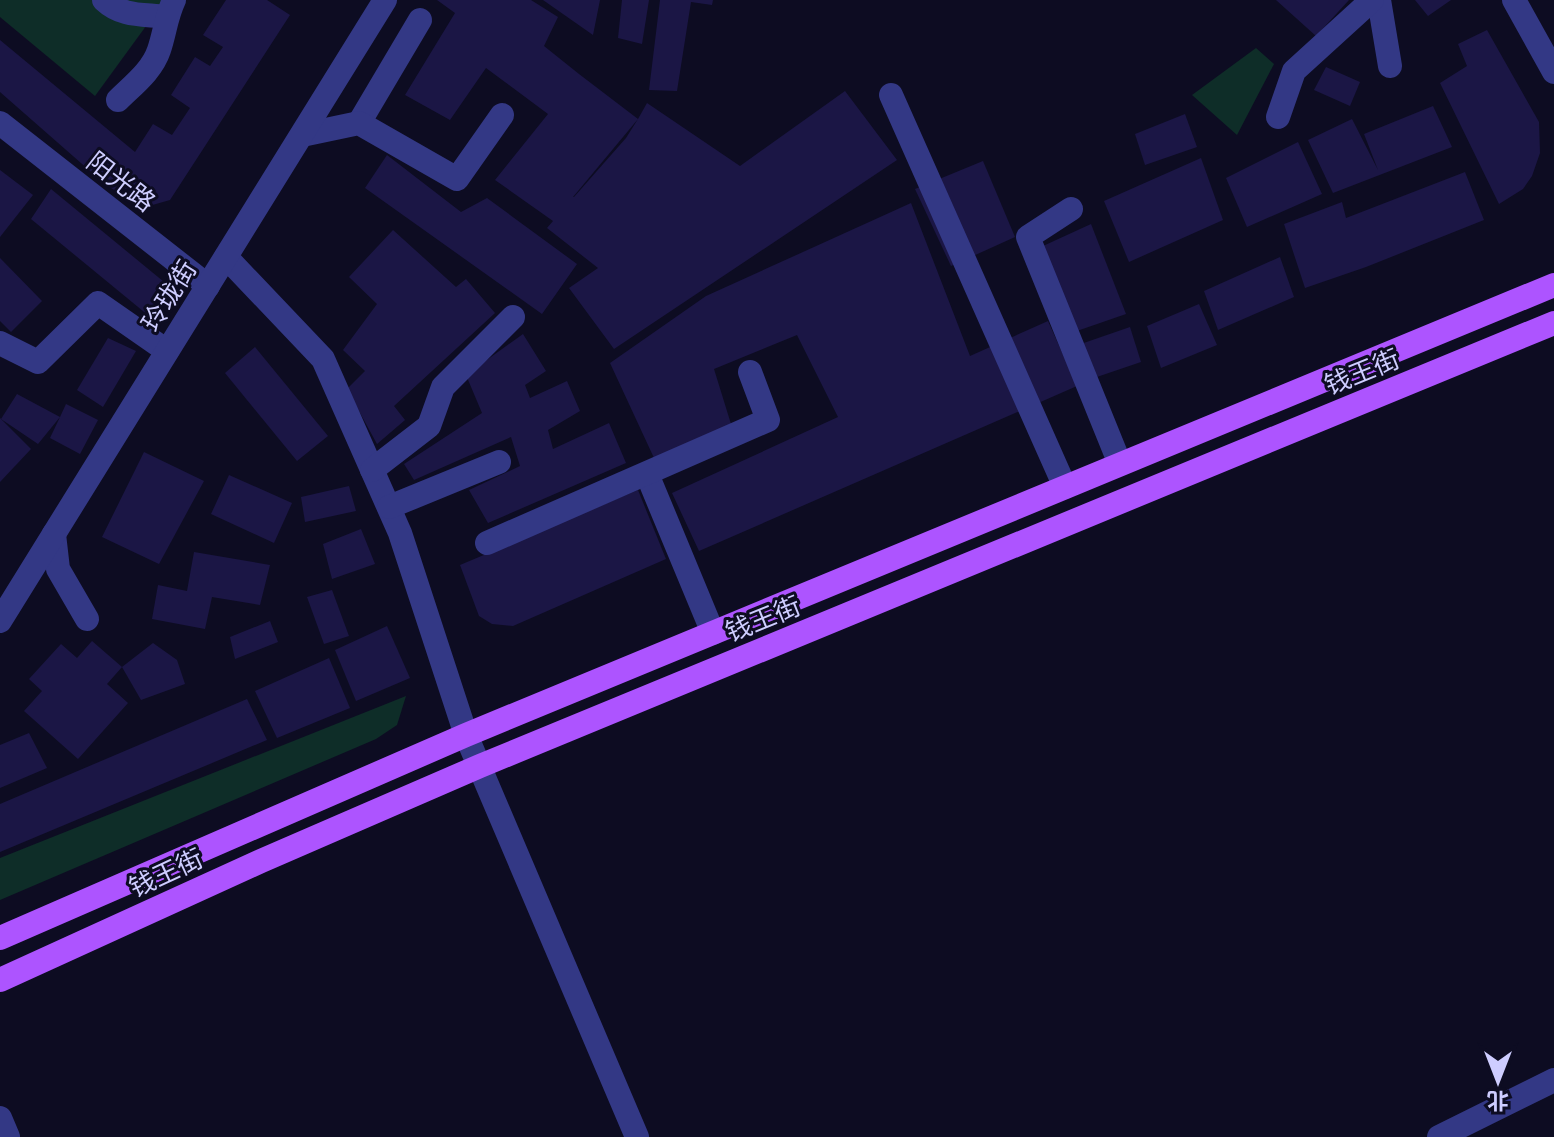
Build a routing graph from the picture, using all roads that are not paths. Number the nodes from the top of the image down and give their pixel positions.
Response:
1 (104, 0) edge
2 (385, 0) edge
3 (1372, 0) edge
4 (1379, 0) edge
5 (1514, 0) edge
6 (170, 8) edge
7 (420, 20) dead end
8 (1390, 66) dead end
9 (1554, 72) edge
10 (891, 95) dead end
11 (118, 100) dead end
12 (502, 115) dead end
13 (1278, 117) dead end
14 (0, 123) edge
15 (359, 123) junction
16 (302, 135) junction
17 (1071, 209) dead end
18 (226, 257) junction
19 (1554, 285) edge
20 (208, 286) junction
21 (513, 317) dead end
22 (1554, 323) edge
23 (0, 343) edge
24 (167, 351) junction
25 (750, 372) dead end
26 (499, 462) dead end
27 (1120, 464) junction
28 (372, 470) junction
29 (647, 474) junction
30 (1065, 487) junction
31 (389, 507) junction
32 (54, 534) junction
33 (487, 543) dead end
34 (87, 619) dead end
35 (0, 621) edge
36 (713, 633) junction
37 (466, 735) junction
38 (480, 766) junction
39 (0, 938) edge
40 (0, 980) edge
41 (1554, 1080) edge
42 (0, 1118) edge
43 (8, 1137) edge
44 (637, 1137) edge
45 (1439, 1137) edge

1 - 6 street
2 - 16 street, 玲珑街
3 - 13 street
4 - 8 street
5 - 9 street
6 - 11 street
7 - 15 street
10 - 30 street
12 - 15 street
14 - 20 street, 阳光路
15 - 16 street
16 - 18 street, 玲珑街
17 - 27 street
18 - 20 street, 玲珑街
18 - 28 street
19 - 27 main road, 钱王街
20 - 24 street, 玲珑街
21 - 28 street
22 - 38 main road, 钱王街
23 - 24 street
24 - 32 street, 玲珑街
25 - 29 street
26 - 31 street
27 - 30 main road, 钱王街
28 - 31 street
29 - 33 street
29 - 36 street
30 - 36 main road, 钱王街
31 - 37 street
32 - 34 street
32 - 35 street, 玲珑街
36 - 37 main road, 钱王街
37 - 38 street
37 - 39 main road, 钱王街
38 - 40 main road, 钱王街
38 - 44 street
41 - 45 street
42 - 43 street

